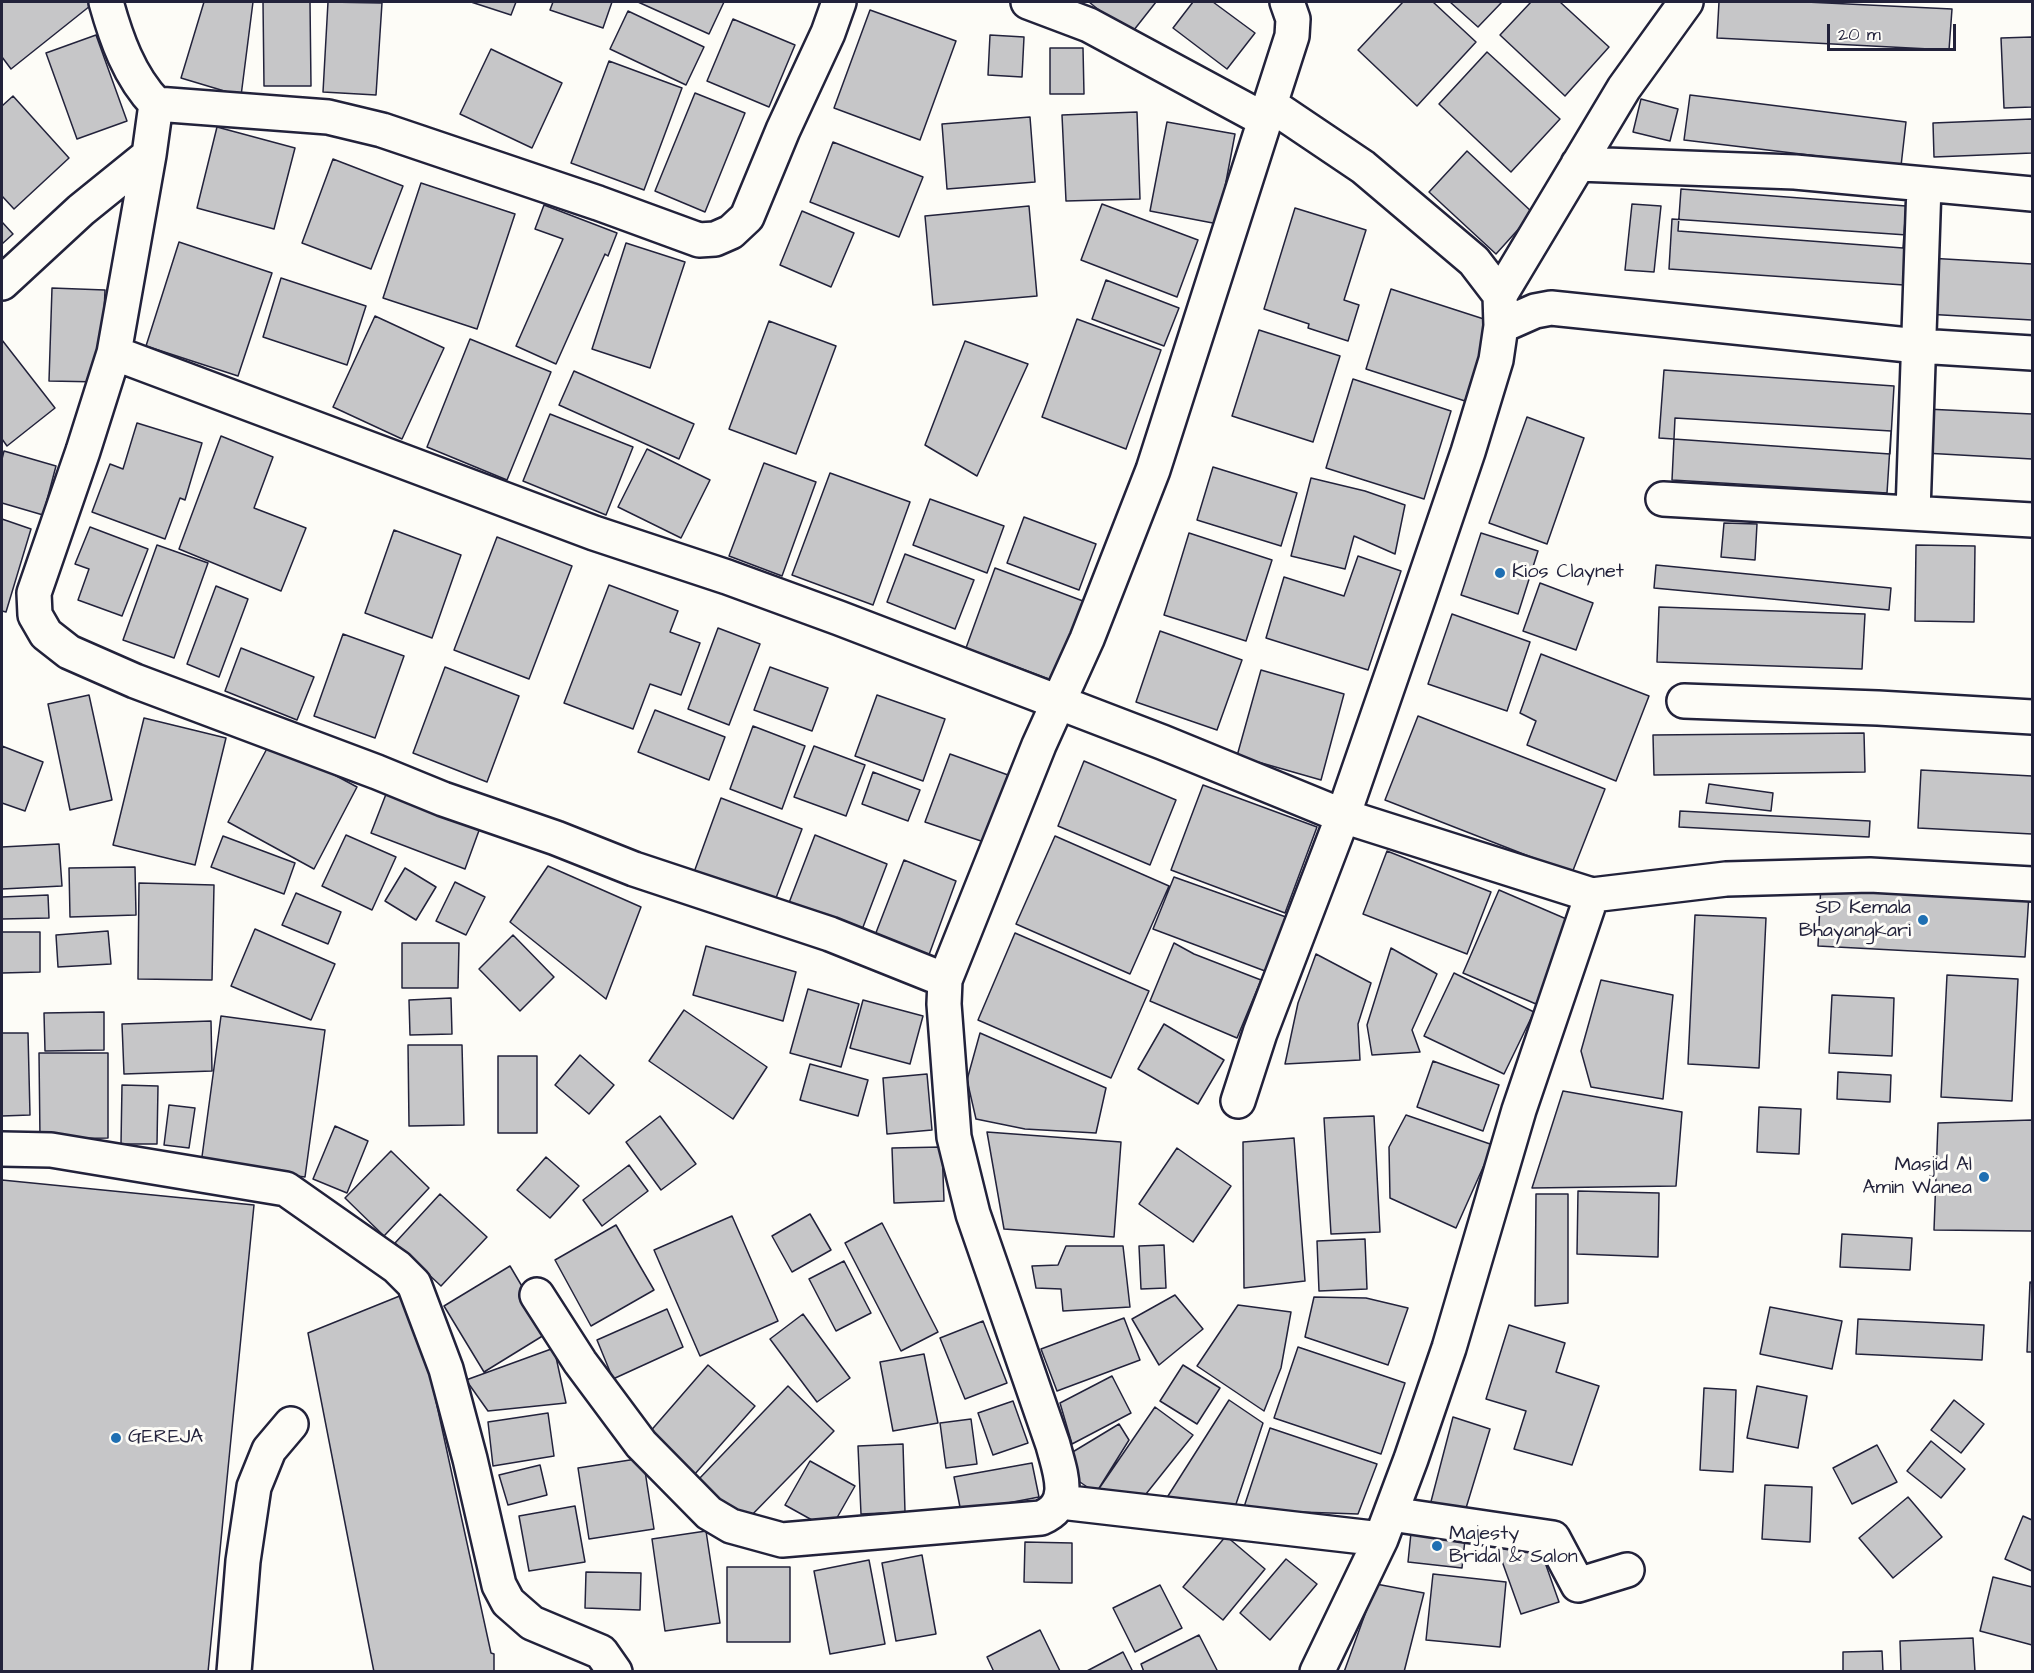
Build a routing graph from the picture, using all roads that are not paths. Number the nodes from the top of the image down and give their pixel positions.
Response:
1 (106, 2) edge
2 (839, 2) edge
3 (1028, 2) edge
4 (1686, 2) edge
5 (1296, 8) edge
6 (156, 104) junction
7 (1268, 113) junction
8 (149, 155) junction
9 (1578, 164) junction
10 (1924, 185) junction
11 (2032, 194) edge
12 (2, 283) edge
13 (1501, 311) junction
14 (1918, 346) junction
15 (2032, 352) edge
16 (114, 353) junction
17 (1663, 499) dead end
18 (1913, 512) junction
19 (2032, 520) edge
20 (1684, 701) dead end
21 (1059, 702) junction
22 (2032, 717) edge
23 (1343, 816) junction
24 (2032, 884) edge
25 (1592, 895) junction
26 (945, 980) junction
27 (1238, 1101) dead end
28 (2, 1149) edge
29 (537, 1295) dead end
30 (291, 1424) dead end
31 (1061, 1502) junction
32 (1386, 1527) junction
33 (1627, 1570) dead end
34 (234, 1671) edge
35 (615, 1671) edge
36 (1317, 1671) edge

1 - 6 street
2 - 6 street
3 - 7 street
4 - 9 street
5 - 7 street
6 - 8 street
7 - 13 street
7 - 21 street
8 - 12 street
8 - 16 street
9 - 10 street
9 - 13 street
10 - 11 street
10 - 14 street
13 - 14 street
13 - 23 street
14 - 15 street
14 - 18 street
16 - 21 street
16 - 26 street
17 - 18 street
18 - 19 street
20 - 22 street
21 - 23 street
21 - 26 street
23 - 25 street
23 - 27 street
24 - 25 street
25 - 32 street
26 - 31 street
28 - 35 street
29 - 31 street
30 - 34 street
31 - 32 street
32 - 33 street
32 - 36 street

